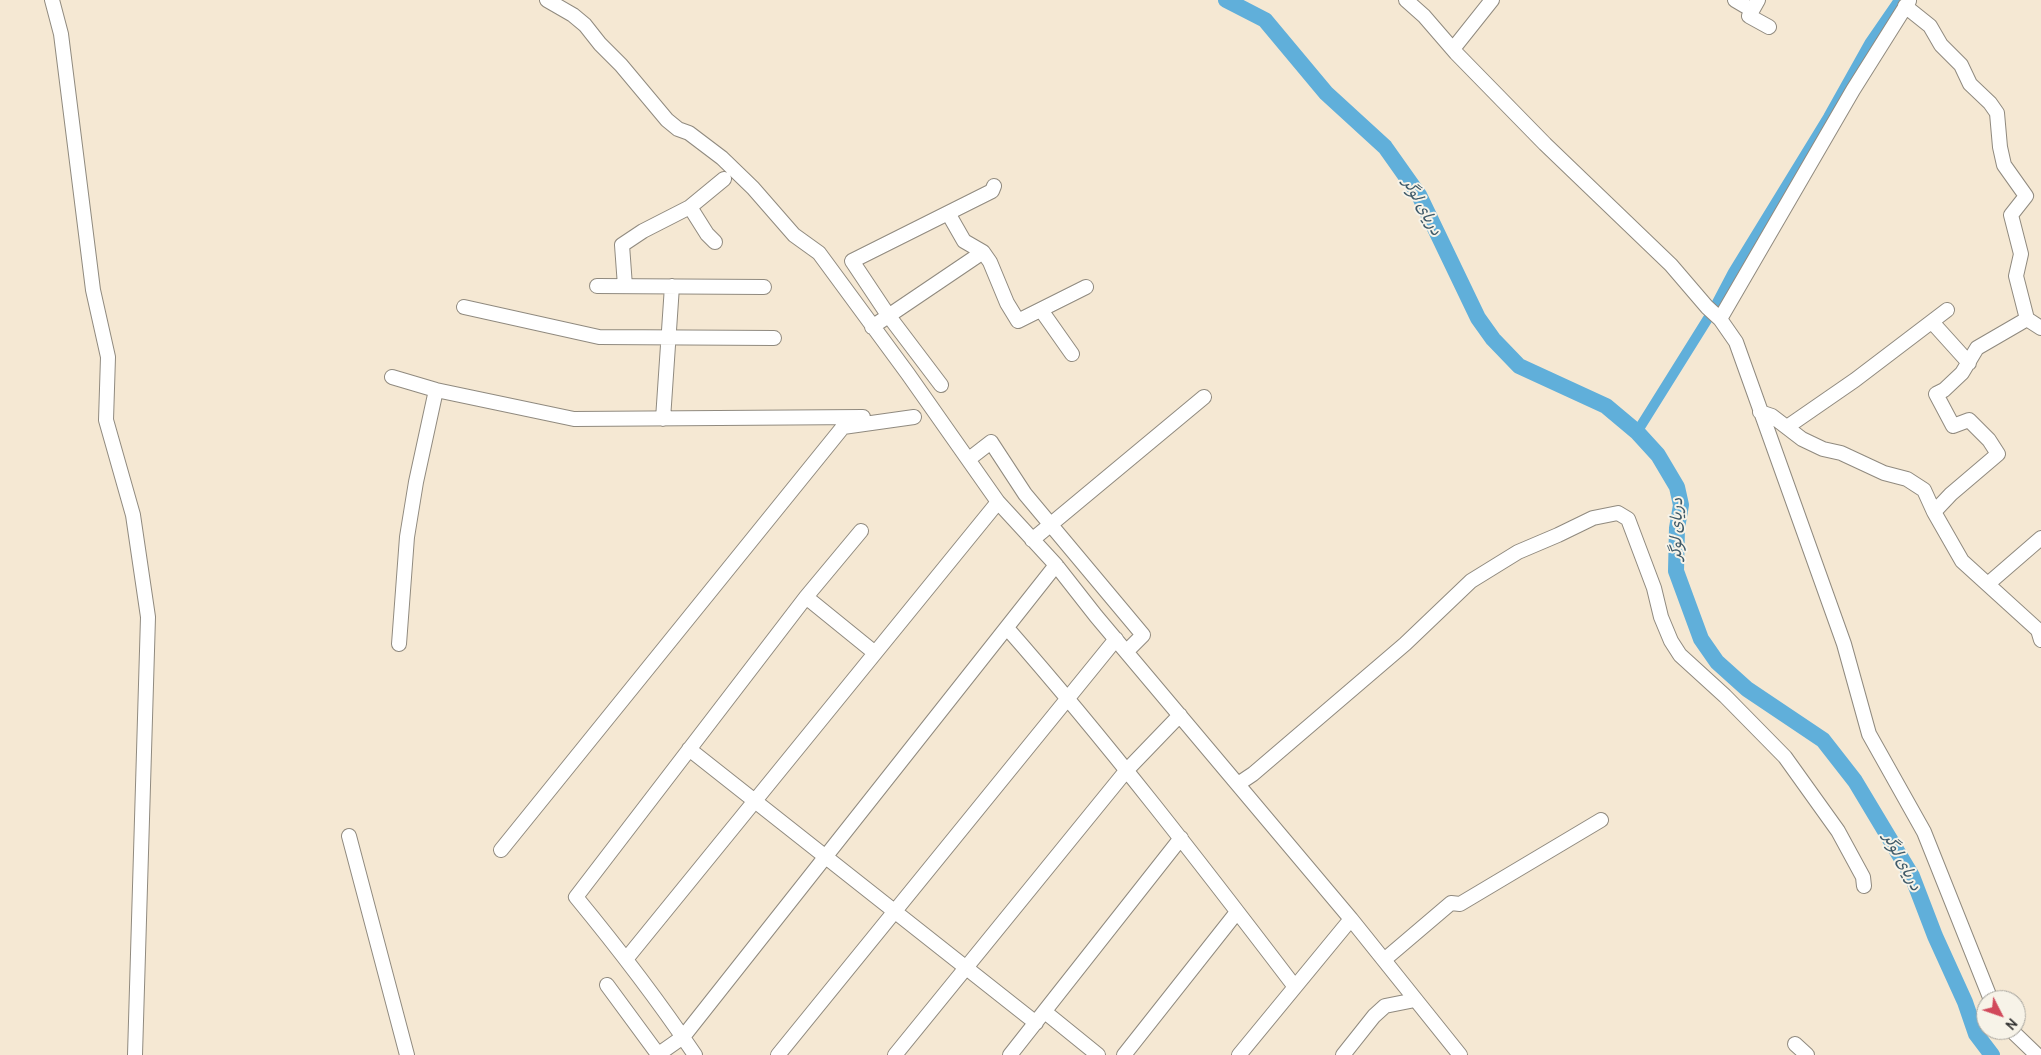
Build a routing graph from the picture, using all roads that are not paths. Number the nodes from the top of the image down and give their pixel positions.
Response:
1 (52, 0) edge
2 (547, 0) edge
3 (1406, 0) edge
4 (1492, 0) edge
5 (1735, 0) edge
6 (1907, 3) edge
7 (1755, 5) edge
8 (1769, 27) dead end
9 (1453, 49) junction
10 (724, 179) dead end
11 (994, 186) dead end
12 (690, 208) junction
13 (948, 213) junction
14 (716, 242) dead end
15 (983, 252) junction
16 (596, 286) dead end
17 (625, 286) junction
18 (672, 286) junction
19 (764, 287) dead end
20 (1086, 287) dead end
21 (464, 307) dead end
22 (1040, 310) junction
23 (1947, 310) dead end
24 (1715, 314) junction
25 (888, 315) junction
26 (2027, 319) junction
27 (1932, 322) junction
28 (872, 326) junction
29 (2041, 328) edge
30 (668, 337) junction
31 (774, 338) dead end
32 (1072, 354) dead end
33 (1969, 363) junction
34 (392, 377) dead end
35 (941, 385) dead end
36 (436, 390) junction
37 (1204, 396) dead end
38 (935, 412) junction
39 (1760, 412) junction
40 (914, 417) junction
41 (663, 419) junction
42 (1787, 428) junction
43 (969, 459) junction
44 (998, 502) junction
45 (1934, 512) junction
46 (1049, 524) junction
47 (861, 531) dead end
48 (2041, 538) edge
49 (1032, 540) junction
50 (1056, 565) junction
51 (1989, 583) junction
52 (806, 597) junction
53 (1006, 628) junction
54 (1116, 638) junction
55 (2041, 640) edge
56 (399, 644) dead end
57 (1127, 650) junction
58 (875, 653) junction
59 (1068, 697) junction
60 (1180, 715) junction
61 (689, 749) junction
62 (1126, 771) junction
63 (1245, 780) junction
64 (754, 802) junction
65 (1601, 820) dead end
66 (349, 836) dead end
67 (1181, 838) junction
68 (501, 850) dead end
69 (825, 857) junction
70 (1864, 886) dead end
71 (894, 911) junction
72 (1237, 912) junction
73 (1351, 919) junction
74 (627, 958) junction
75 (1386, 959) junction
76 (965, 968) junction
77 (607, 986) dead end
78 (1295, 987) junction
79 (1988, 990) edge
80 (1415, 1000) junction
81 (1045, 1012) junction
82 (1036, 1023) junction
83 (683, 1037) junction
84 (2021, 1040) edge
85 (1794, 1044) dead end
86 (1344, 1054) edge
87 (135, 1055) edge
88 (407, 1055) edge
89 (695, 1055) edge
90 (778, 1055) edge
91 (895, 1055) edge
92 (1010, 1055) edge
93 (1098, 1055) edge
94 (1124, 1055) edge
95 (1239, 1055) edge
96 (1460, 1055) edge
97 (1807, 1055) edge
98 (2037, 1055) edge

1 - 87 street
2 - 28 street
3 - 9 street
4 - 9 street
5 - 7 street
6 - 24 street
6 - 26 street
7 - 8 street
9 - 24 street
10 - 12 street
11 - 13 street
12 - 14 street
12 - 17 street
13 - 15 street
13 - 25 street
15 - 22 street
15 - 25 street
16 - 17 street
17 - 18 street
18 - 19 street
18 - 30 street
20 - 22 street
21 - 30 street
22 - 32 street
23 - 27 street
24 - 39 street
25 - 28 street
25 - 35 street
26 - 29 street
26 - 33 street
27 - 33 street
27 - 42 street
28 - 38 street
30 - 31 street
30 - 41 street
33 - 45 street
34 - 36 street
36 - 41 street
36 - 56 street
37 - 46 street
38 - 40 street
38 - 43 street
39 - 42 street
39 - 79 street
40 - 41 street
40 - 68 street
42 - 45 street
43 - 44 street
43 - 46 street
44 - 49 street
44 - 58 street
45 - 51 street
46 - 49 street
46 - 57 street
47 - 52 street
48 - 51 street
49 - 50 street
50 - 53 street
50 - 54 street
51 - 55 street
52 - 58 street
52 - 61 street
53 - 59 street
53 - 69 street
54 - 57 street
54 - 59 street
57 - 60 street
58 - 64 street
59 - 62 street
59 - 71 street
60 - 62 street
60 - 63 street
61 - 64 street
61 - 74 street
62 - 67 street
62 - 76 street
63 - 70 street
63 - 73 street
64 - 69 street
64 - 74 street
65 - 75 street
66 - 88 street
67 - 72 street
67 - 81 street
69 - 71 street
69 - 83 street
71 - 76 street
71 - 90 street
72 - 78 street
72 - 94 street
73 - 75 street
73 - 78 street
74 - 83 street
75 - 80 street
76 - 82 street
76 - 91 street
77 - 83 street
78 - 95 street
80 - 86 street
80 - 96 street
81 - 82 street
81 - 93 street
82 - 92 street
83 - 89 street
84 - 98 street
85 - 97 street

